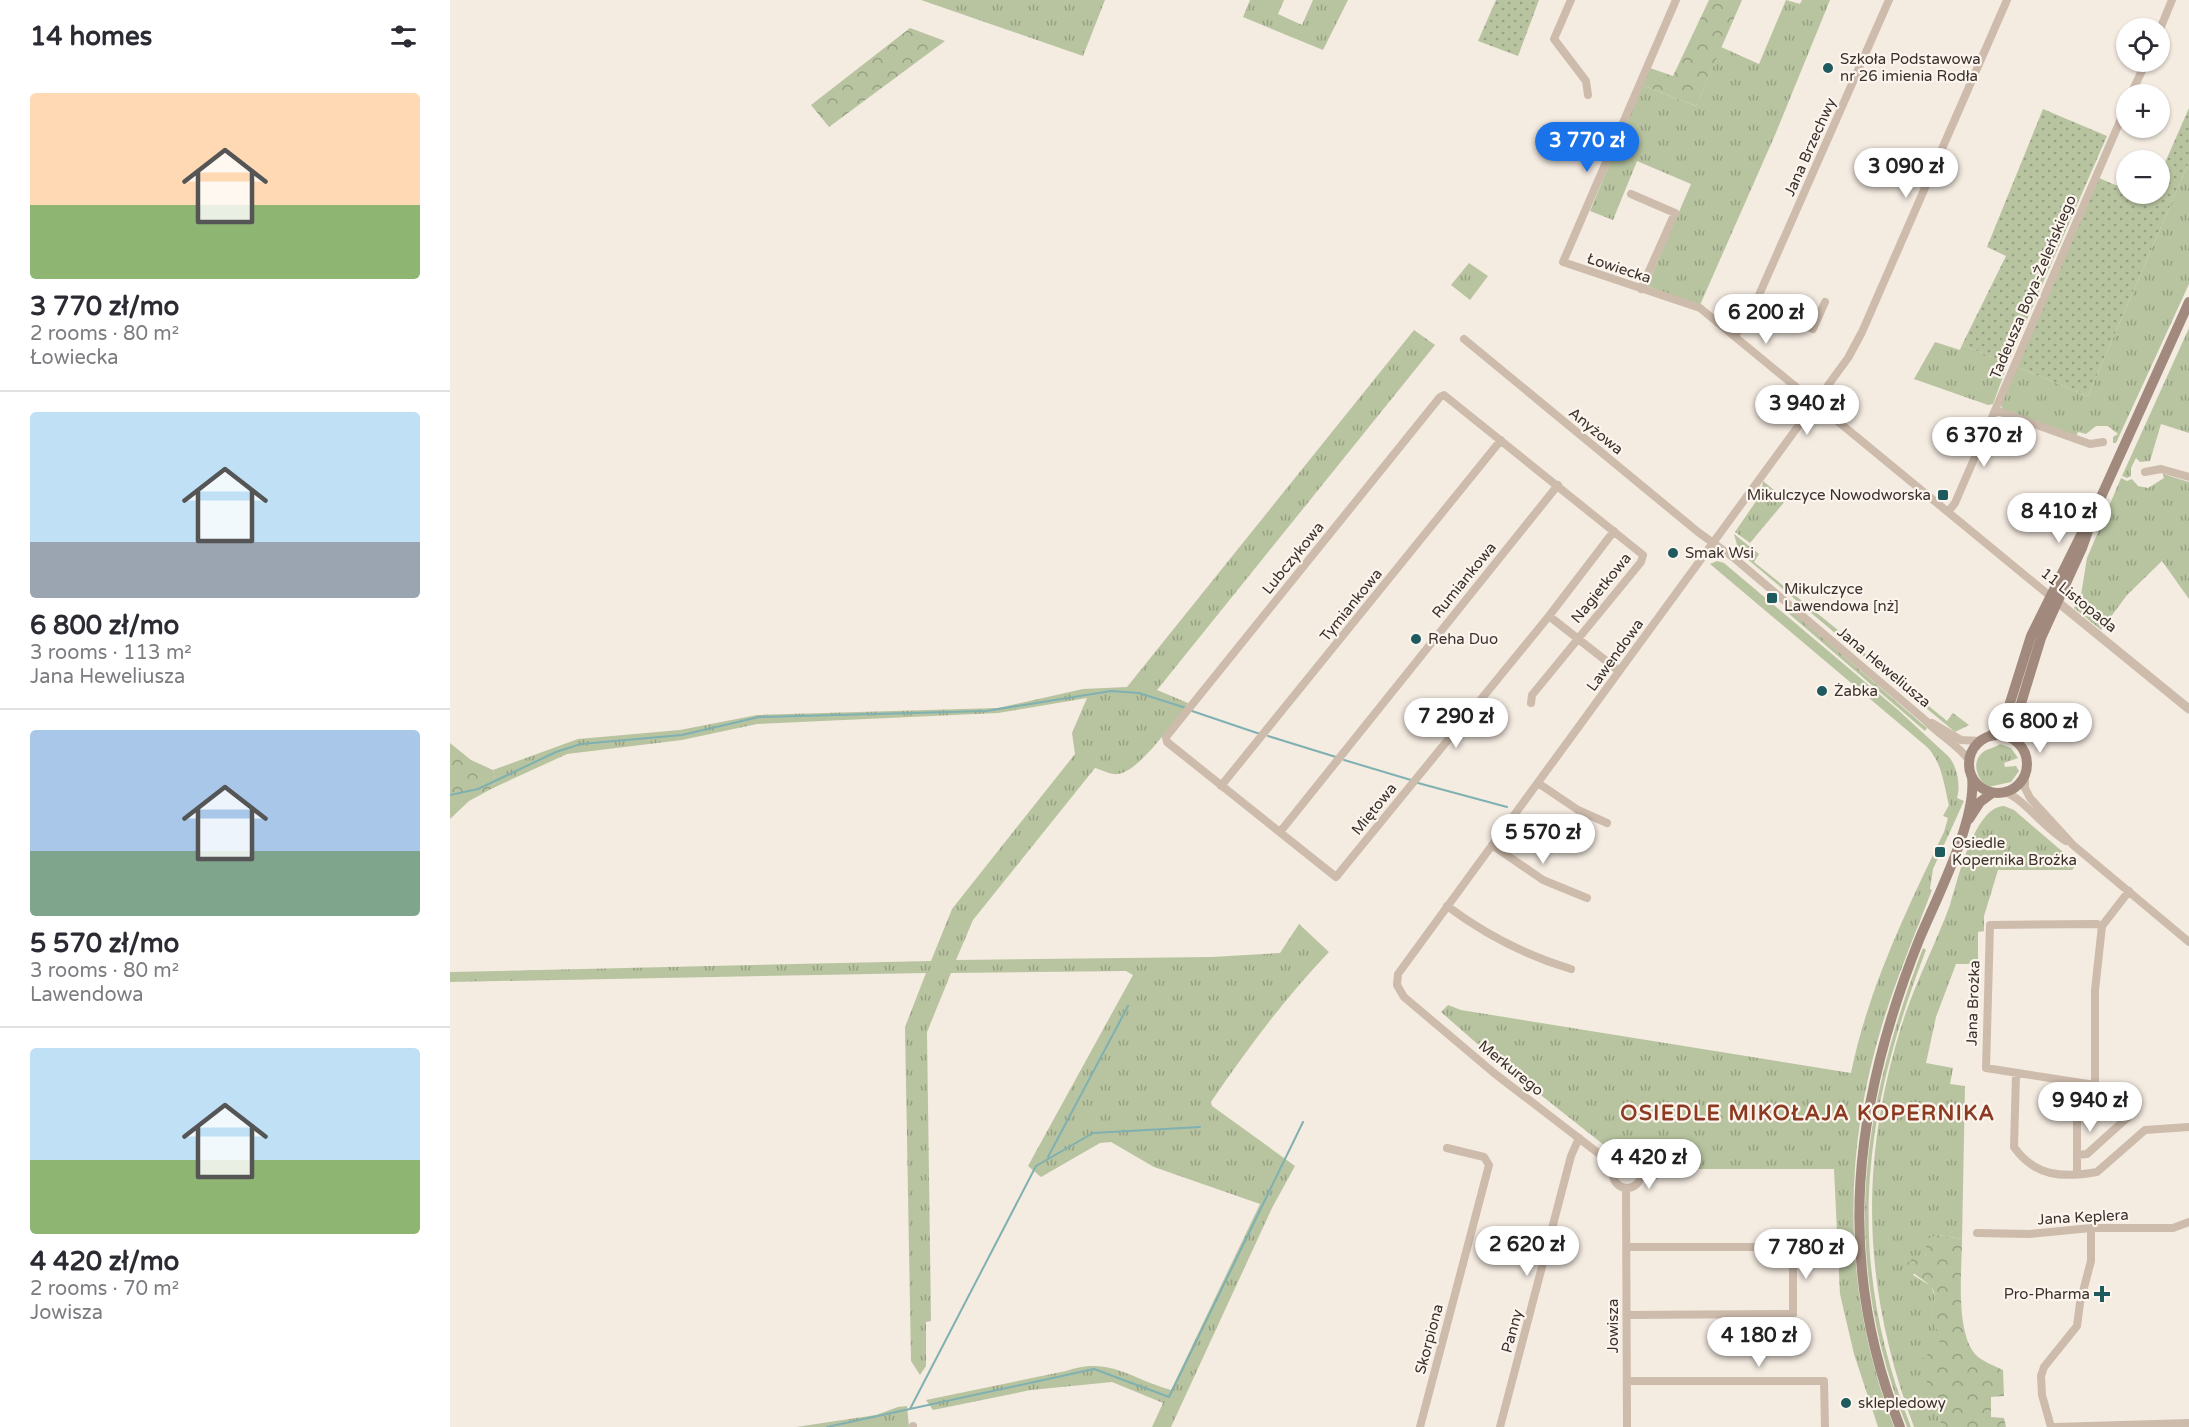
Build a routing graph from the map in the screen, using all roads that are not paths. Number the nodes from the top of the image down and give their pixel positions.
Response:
1 (1571, 0) edge
2 (1676, 0) edge
3 (1889, 0) edge
4 (2007, 0) edge
5 (2172, 0) edge
6 (2165, 18) edge
7 (1588, 95) dead end
8 (2116, 130) edge
9 (1630, 194) dead end
10 (1641, 289) junction
11 (1825, 302) dead end
12 (2189, 302) edge
13 (1755, 304) junction
14 (1700, 308) joint
15 (1735, 336) junction
16 (1464, 339) dead end
17 (1815, 403) junction
18 (1995, 410) junction
19 (1501, 440) junction
20 (2103, 442) dead end
21 (2145, 472) dead end
22 (2189, 477) edge
23 (1558, 485) junction
24 (1948, 512) junction
25 (1614, 531) junction
26 (1713, 543) junction
27 (2054, 599) junction
28 (1549, 616) junction
29 (1578, 639) junction
30 (1619, 671) junction
31 (1531, 703) dead end
32 (2189, 709) edge
33 (1925, 720) junction
34 (1985, 739) junction
35 (2017, 741) junction
36 (1969, 760) junction
37 (2025, 776) junction
38 (1972, 777) junction
39 (1538, 783) junction
40 (1221, 786) junction
41 (2005, 792) junction
42 (1992, 793) junction
43 (1607, 823) dead end
44 (1965, 824) junction
45 (1280, 832) junction
46 (1492, 845) junction
47 (2073, 845) junction
48 (2129, 891) junction
49 (1587, 898) dead end
50 (1447, 906) junction
51 (2102, 926) junction
52 (2189, 942) edge
53 (1571, 969) dead end
54 (1397, 986) joint
55 (2016, 1074) junction
56 (2189, 1127) edge
57 (1579, 1138) junction
58 (1447, 1148) dead end
59 (2077, 1155) junction
60 (1615, 1166) junction
61 (1641, 1174) junction
62 (2077, 1174) junction
63 (1656, 1175) dead end
64 (1626, 1189) junction
65 (2189, 1222) edge
66 (2091, 1228) junction
67 (1977, 1233) dead end
68 (1627, 1247) junction
69 (1627, 1315) junction
70 (1627, 1381) junction
71 (2189, 1422) edge
72 (2149, 1425) edge
73 (1420, 1427) edge
74 (1500, 1427) edge
75 (1627, 1427) edge
76 (1825, 1427) edge
77 (1900, 1427) edge
78 (2053, 1427) edge

1 - 7 street
2 - 10 street, Łowiecka
3 - 13 street, Jana Brzechwy
4 - 17 street, Lawendowa
5 - 6 street
8 - 18 street, Tadeusza Boya-Żeleńskiego
9 - 10 street
10 - 14 street, Łowiecka
11 - 13 street
12 - 27 main road
13 - 15 street, Jana Brzechwy
14 - 15 street, 11 Listopada
15 - 17 street, 11 Listopada
16 - 26 street, Anyżowa
17 - 24 street, 11 Listopada
17 - 26 street, Lawendowa
18 - 20 street
18 - 24 street, Tadeusza Boya-Żeleńskiego
19 - 23 street, Lubczykowa
19 - 40 street, Tymiankowa
19 - 40 street, Lubczykowa
21 - 22 street
23 - 25 street, Nagietkowa
23 - 45 street, Rumiankowa
24 - 27 street, 11 Listopada
25 - 28 street, Miętowa
25 - 29 street, Nagietkowa
26 - 30 street, Lawendowa
26 - 33 street, Jana Heweliusza
27 - 32 street, 11 Listopada
27 - 34 main road
27 - 35 main road
28 - 29 street, Nagietkowa
28 - 45 street, Miętowa
29 - 30 street, Nagietkowa
29 - 31 street, Nagietkowa
30 - 39 street, Lawendowa
33 - 34 street, Jana Heweliusza
33 - 36 street, Jana Heweliusza
34 - 35 main road
34 - 36 main road
35 - 37 main road
36 - 38 main road
37 - 41 main road
37 - 47 street
38 - 42 main road
38 - 44 main road
39 - 43 street
39 - 46 street, Lawendowa
40 - 45 street, Lubczykowa
41 - 42 main road
41 - 47 street
42 - 44 main road
44 - 77 main road
46 - 49 street
46 - 50 street, Lawendowa
47 - 48 street
48 - 51 street
48 - 52 street
50 - 53 street
50 - 54 street, Lawendowa
51 - 55 street, Jana Brożka
51 - 55 street, Jana Brożka
54 - 57 street, Merkurego
55 - 62 street
56 - 62 street
57 - 60 street, Merkurego
57 - 74 street, Panny
58 - 73 street, Skorpiona
59 - 59 street
59 - 62 street
60 - 61 street
60 - 64 street, Jowisza
61 - 63 street
61 - 64 street
64 - 68 street, Jowisza
65 - 66 street, Jana Keplera
66 - 67 street, Jana Keplera
66 - 78 street
68 - 69 street, Jowisza
68 - 69 street
69 - 70 street, Jowisza
70 - 75 street, Jowisza
70 - 76 street
71 - 72 street
72 - 78 street

